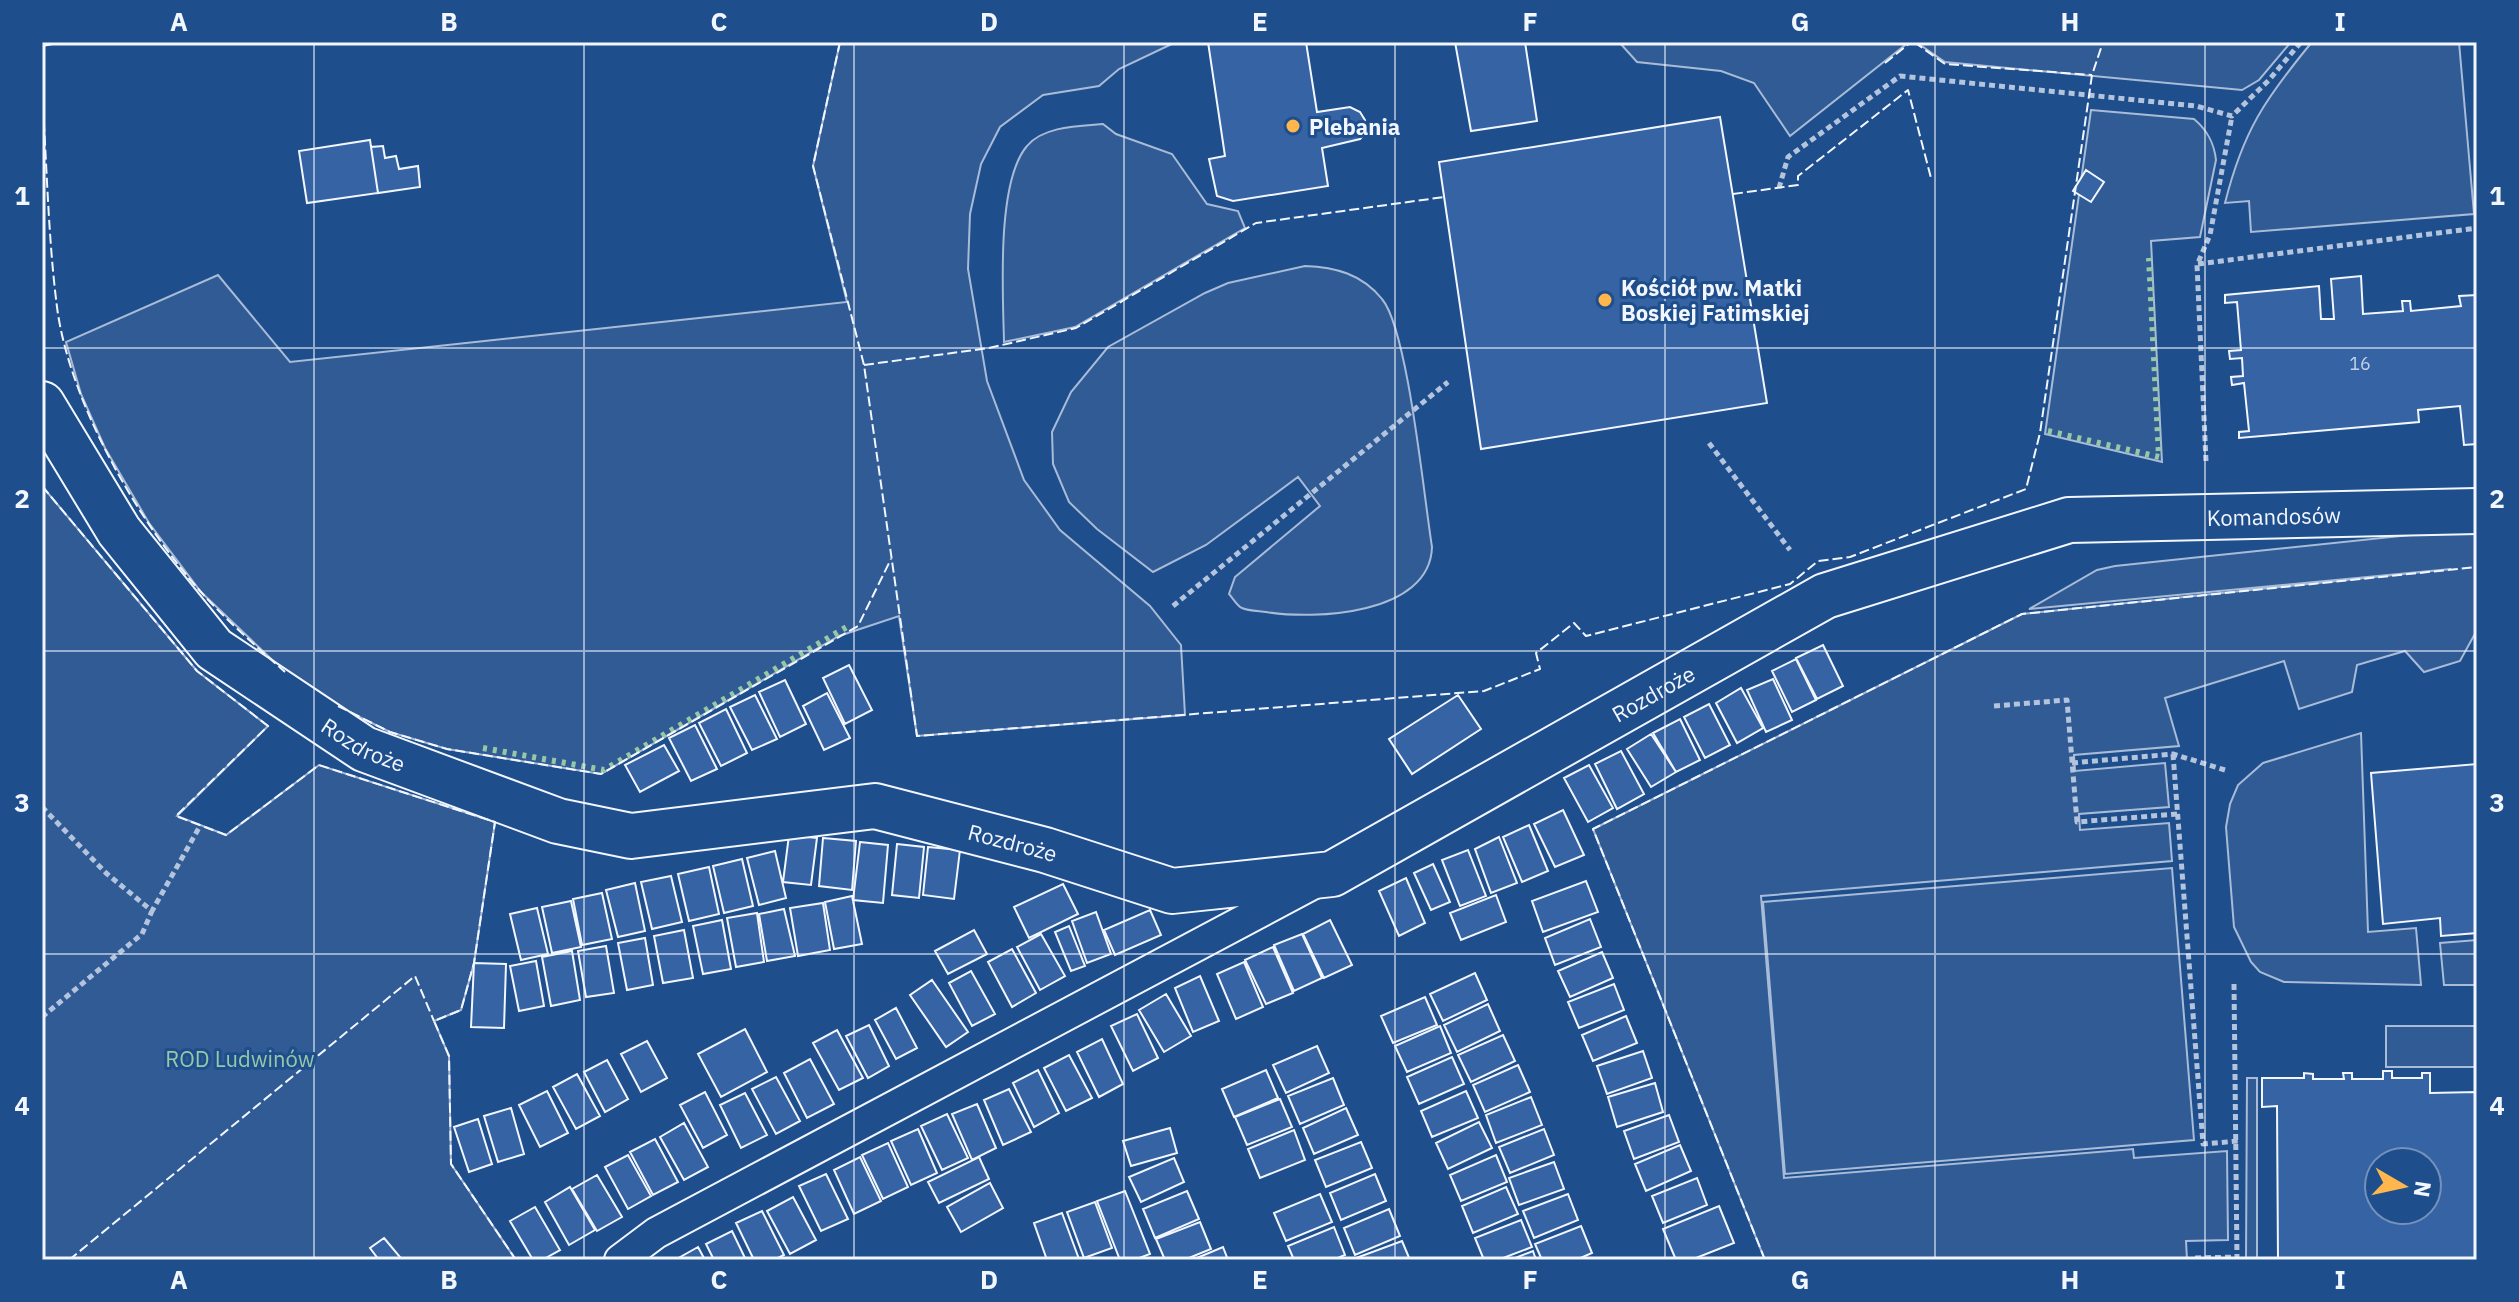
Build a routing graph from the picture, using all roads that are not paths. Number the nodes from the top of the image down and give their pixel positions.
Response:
1 (42, 404) edge
2 (2477, 511) edge
3 (2069, 520) joint
4 (1332, 874) junction
5 (620, 1260) edge

1 - 4 street, Rozdroże
2 - 3 street, Komandosów
3 - 4 street, Rozdroże
4 - 5 lane

